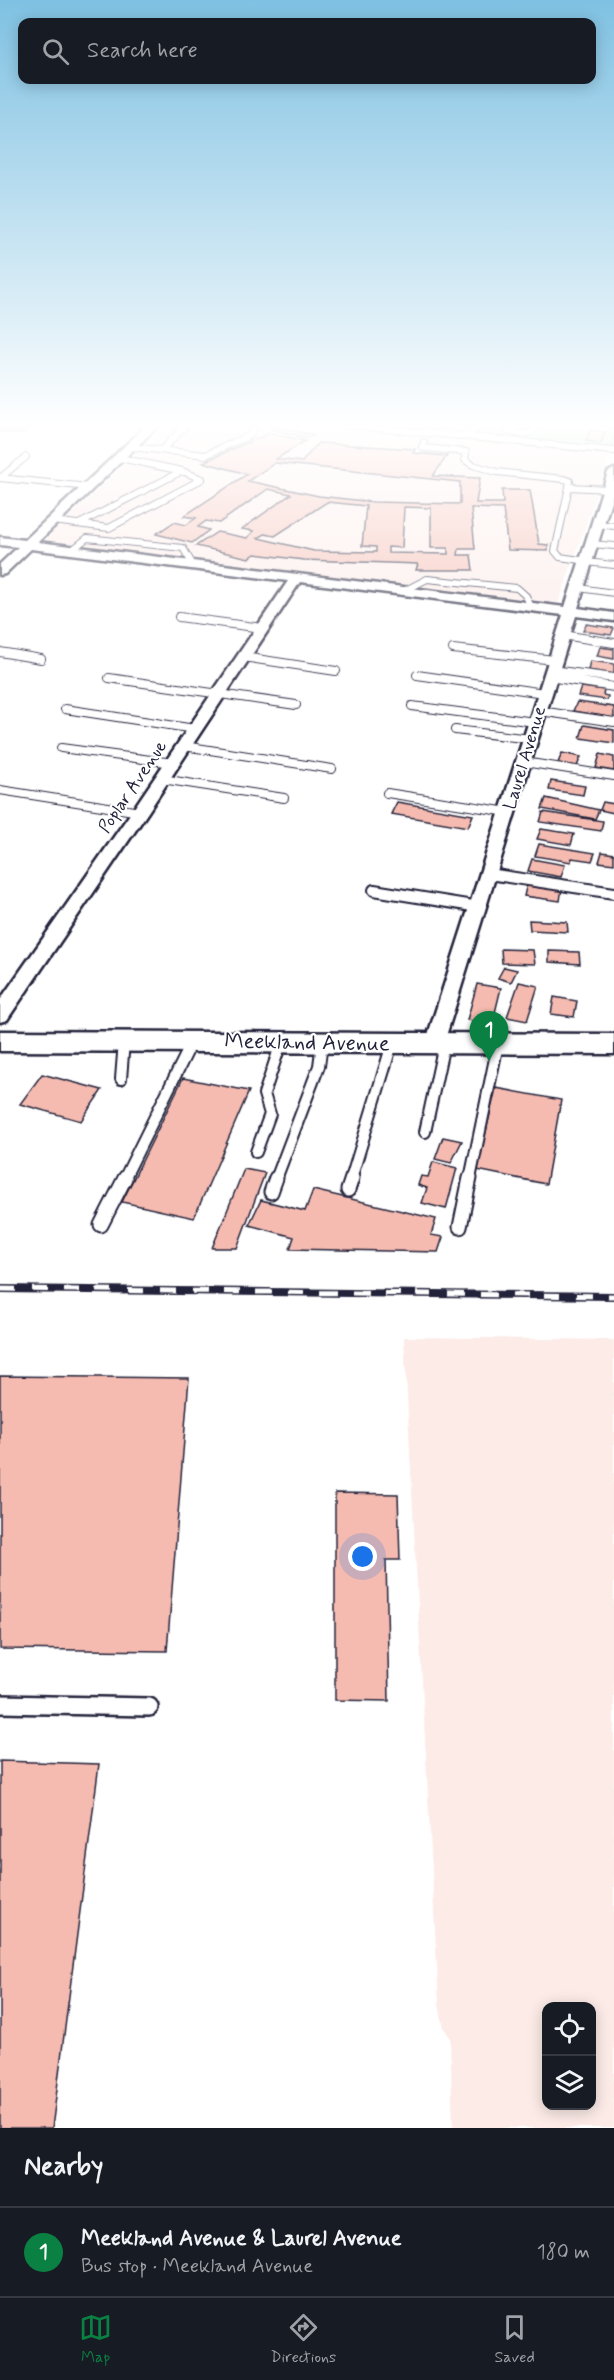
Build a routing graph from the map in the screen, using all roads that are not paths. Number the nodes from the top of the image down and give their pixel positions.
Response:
1 (52, 522) edge
2 (64, 522) edge
3 (82, 522) edge
4 (120, 522) edge
5 (561, 522) edge
6 (600, 522) edge
7 (79, 524) junction
8 (614, 526) edge
9 (595, 535) junction
10 (614, 540) edge
11 (0, 541) edge
12 (28, 545) junction
13 (614, 546) edge
14 (586, 561) junction
15 (614, 565) edge
16 (0, 571) edge
17 (296, 578) junction
18 (579, 588) junction
19 (614, 593) edge
20 (571, 612) junction
21 (179, 617) dead end
22 (614, 617) edge
23 (262, 628) junction
24 (563, 635) junction
25 (614, 643) edge
26 (453, 649) dead end
27 (0, 652) edge
28 (243, 657) junction
29 (41, 659) dead end
30 (552, 669) junction
31 (336, 671) dead end
32 (417, 675) dead end
33 (110, 678) dead end
34 (614, 678) edge
35 (614, 687) edge
36 (219, 693) junction
37 (544, 693) junction
38 (296, 705) dead end
39 (412, 706) dead end
40 (65, 710) dead end
41 (537, 717) junction
42 (614, 722) edge
43 (195, 729) junction
44 (455, 730) dead end
45 (531, 739) junction
46 (184, 746) junction
47 (61, 748) dead end
48 (524, 762) junction
49 (173, 763) junction
50 (332, 769) dead end
51 (614, 776) edge
52 (162, 779) junction
53 (0, 790) edge
54 (387, 793) dead end
55 (284, 798) dead end
56 (140, 812) junction
57 (508, 812) junction
58 (489, 874) junction
59 (374, 890) dead end
60 (614, 893) edge
61 (479, 907) junction
62 (0, 1015) edge
63 (0, 1041) edge
64 (124, 1041) junction
65 (192, 1042) junction
66 (281, 1043) junction
67 (322, 1043) junction
68 (392, 1044) junction
69 (440, 1044) junction
70 (498, 1044) junction
71 (614, 1044) edge
72 (120, 1079) dead end
73 (425, 1132) dead end
74 (256, 1152) dead end
75 (348, 1190) dead end
76 (271, 1192) dead end
77 (101, 1225) dead end
78 (460, 1227) dead end
79 (0, 1704) edge
80 (149, 1707) dead end

1 - 12 street
2 - 7 lane
3 - 7 lane
4 - 7 lane
5 - 14 lane
6 - 9 street, Laurel Avenue
8 - 9 lane
9 - 10 lane
9 - 13 lane
9 - 14 street, Laurel Avenue
11 - 12 street
12 - 16 street
12 - 17 street
14 - 15 lane
14 - 18 street, Laurel Avenue
17 - 20 street
17 - 23 street, Poplar Avenue
18 - 19 lane
18 - 20 street, Laurel Avenue
20 - 22 street
20 - 24 street, Laurel Avenue
21 - 23 lane
23 - 28 street, Poplar Avenue
24 - 25 lane
24 - 30 street, Laurel Avenue
26 - 30 lane
27 - 29 lane
28 - 31 lane
28 - 36 street, Poplar Avenue
30 - 34 lane
30 - 35 lane
30 - 37 street, Laurel Avenue
32 - 37 lane
33 - 36 lane
36 - 38 lane
36 - 43 street, Poplar Avenue
37 - 41 street, Laurel Avenue
39 - 41 lane
40 - 43 lane
41 - 42 lane
41 - 45 street, Laurel Avenue
43 - 46 street, Poplar Avenue
44 - 45 lane
45 - 48 street, Laurel Avenue
46 - 49 street, Poplar Avenue
46 - 50 lane
47 - 49 lane
48 - 51 lane
48 - 57 street, Laurel Avenue
49 - 52 street, Poplar Avenue
52 - 55 lane
52 - 56 street, Poplar Avenue
53 - 56 lane
54 - 57 lane
56 - 62 street, Poplar Avenue
57 - 58 street, Laurel Avenue
58 - 60 lane
58 - 61 street, Laurel Avenue
59 - 61 lane
61 - 69 street, Laurel Avenue
63 - 64 street, Meekland Avenue
64 - 65 street, Meekland Avenue
64 - 72 lane
65 - 66 street, Meekland Avenue
65 - 77 lane
66 - 67 street, Meekland Avenue
66 - 74 lane
67 - 68 street, Meekland Avenue
67 - 76 lane
68 - 69 street, Meekland Avenue
68 - 75 lane
69 - 70 street, Meekland Avenue
69 - 73 lane
70 - 71 street, Meekland Avenue
70 - 78 lane
79 - 80 lane

